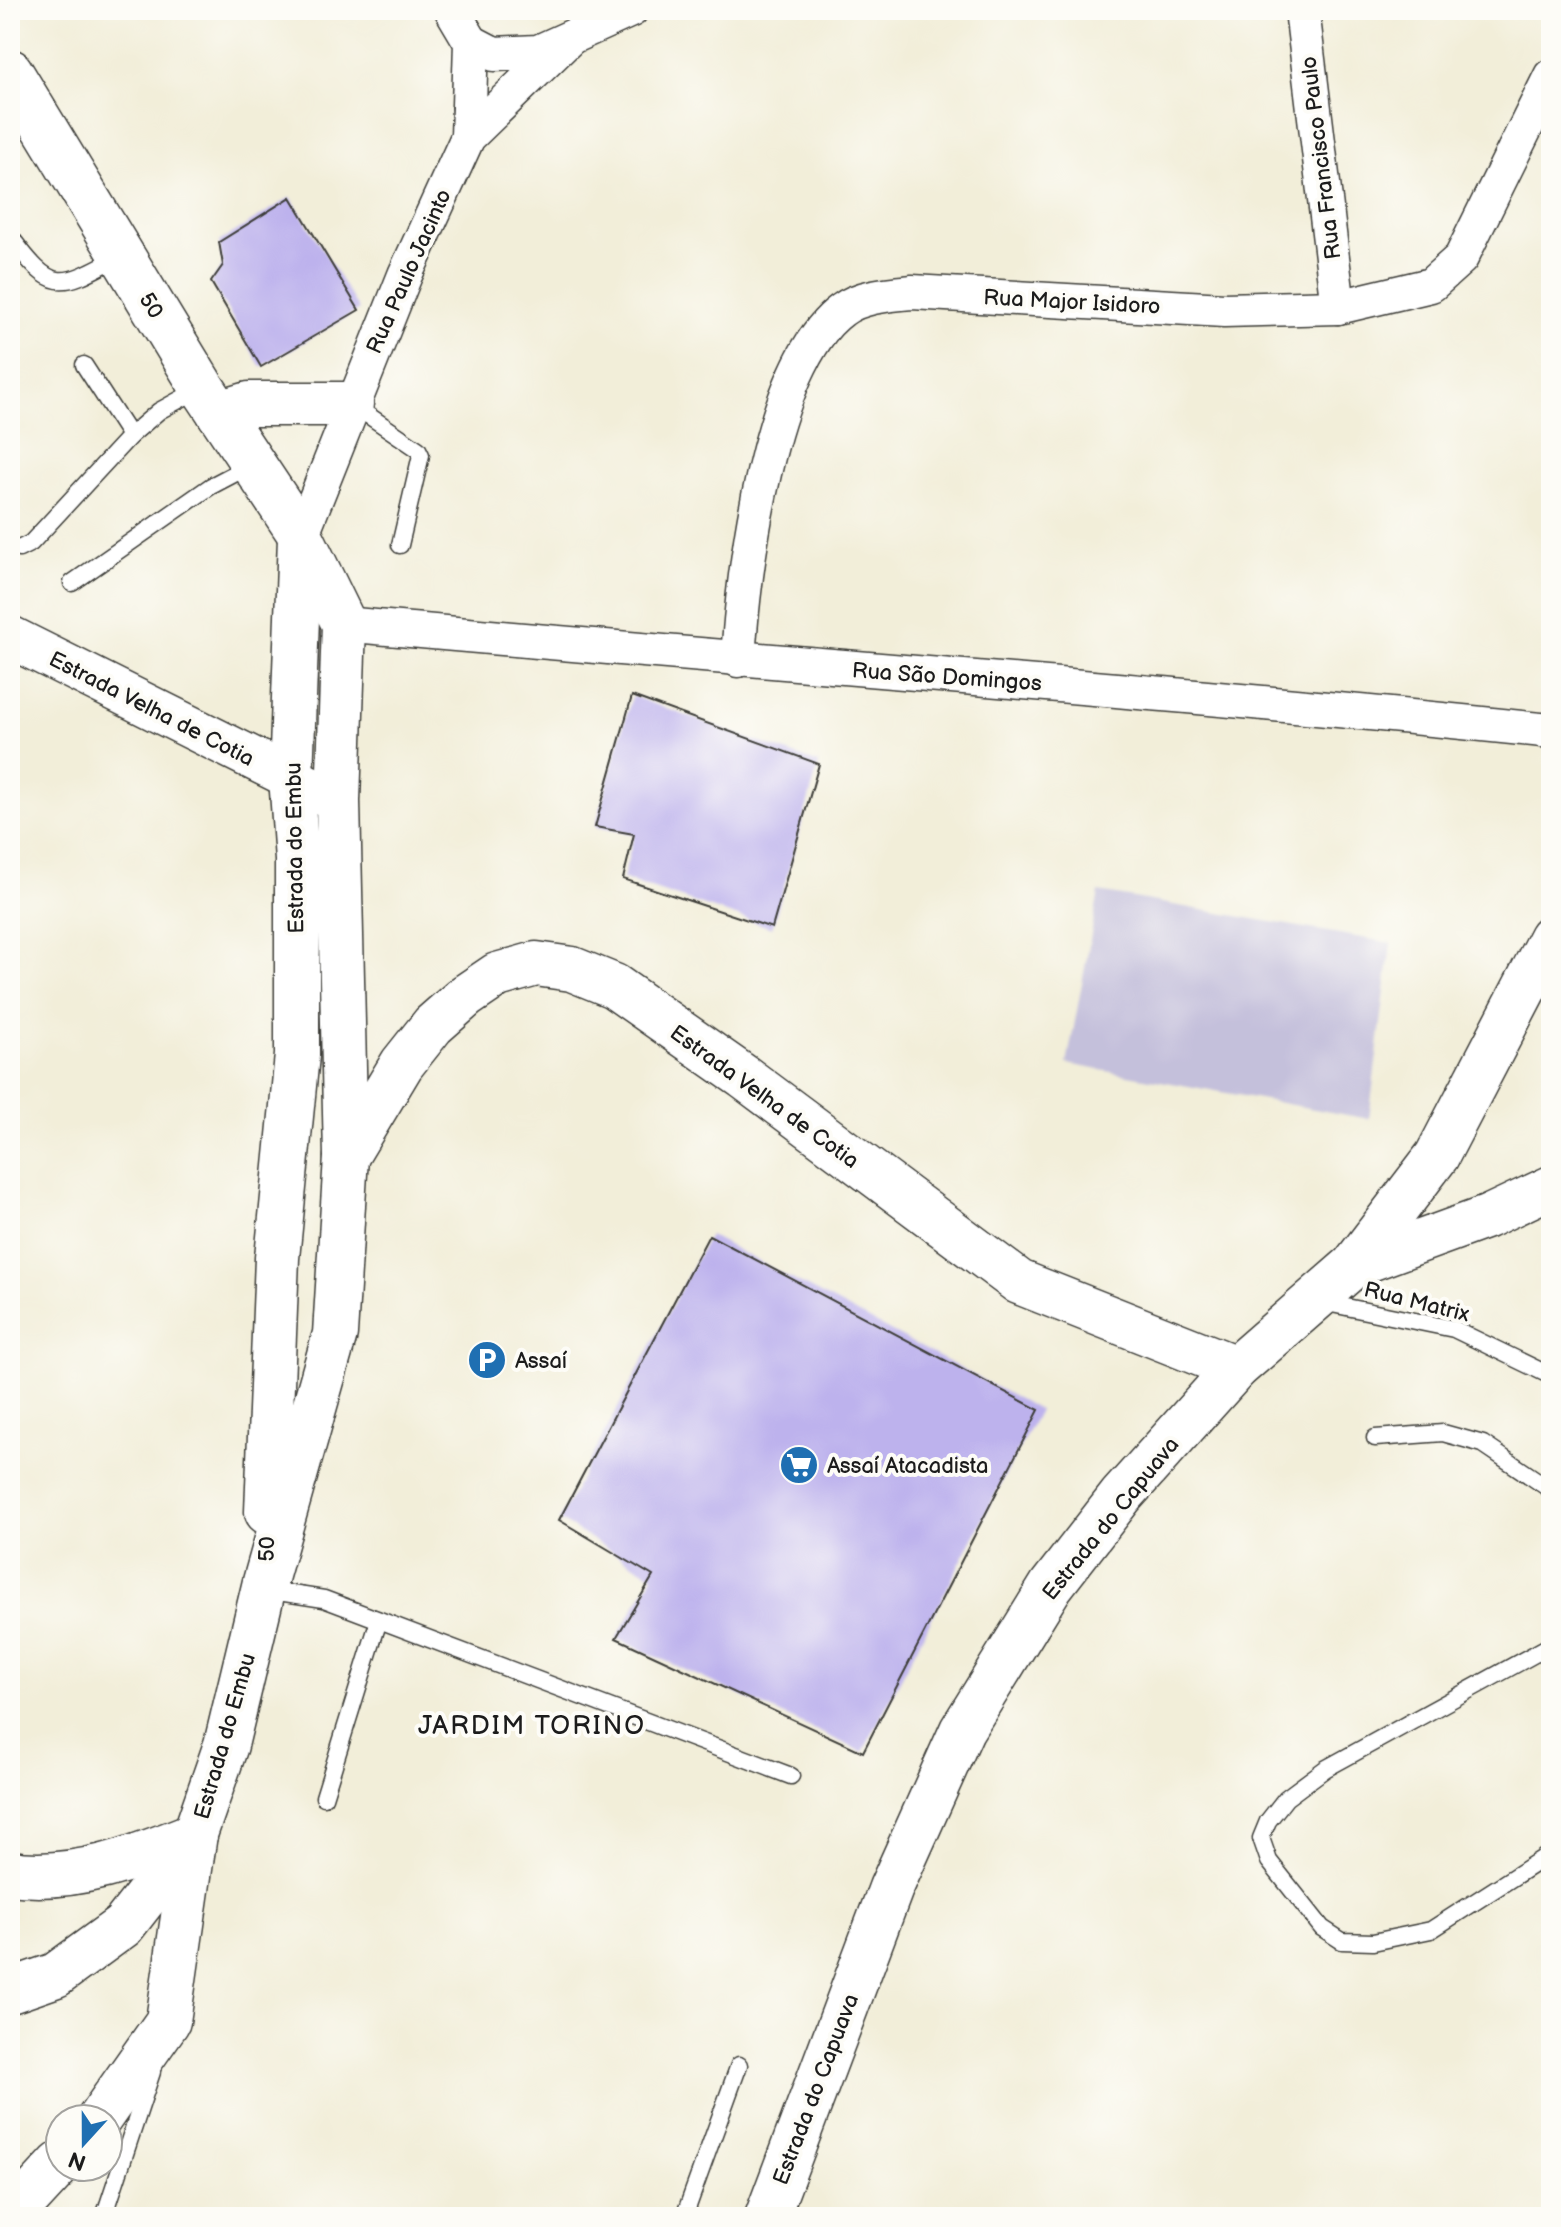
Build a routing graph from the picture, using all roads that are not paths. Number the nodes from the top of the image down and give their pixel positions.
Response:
1 (452, 10) edge
2 (631, 10) edge
3 (1302, 10) edge
4 (568, 40) junction
5 (471, 42) junction
6 (10, 71) edge
7 (1551, 76) edge
8 (468, 137) junction
9 (10, 236) edge
10 (122, 255) junction
11 (1338, 307) junction
12 (84, 365) dead end
13 (210, 400) junction
14 (351, 404) junction
15 (130, 436) junction
16 (253, 464) junction
17 (301, 536) junction
18 (400, 545) dead end
19 (10, 547) edge
20 (72, 583) dead end
21 (344, 624) junction
22 (10, 637) edge
23 (738, 660) junction
24 (1551, 731) edge
25 (291, 777) junction
26 (338, 801) junction
27 (1551, 937) edge
28 (346, 1157) junction
29 (1551, 1187) edge
30 (277, 1258) junction
31 (1353, 1266) junction
32 (1313, 1301) junction
33 (335, 1334) junction
34 (1236, 1368) junction
35 (1551, 1376) edge
36 (1375, 1438) dead end
37 (1551, 1490) edge
38 (264, 1586) junction
39 (379, 1620) junction
40 (1551, 1645) edge
41 (791, 1776) dead end
42 (324, 1797) dead end
43 (195, 1834) junction
44 (1551, 1853) edge
45 (10, 1873) edge
46 (10, 1991) edge
47 (168, 2021) junction
48 (739, 2065) dead end
49 (110, 2103) edge
50 (44, 2181) edge
51 (11, 2217) edge
52 (104, 2217) edge
53 (684, 2217) edge
54 (767, 2217) edge

1 - 5 street
2 - 4 street, Rua Paulo Jacinto
3 - 11 street, Rua Francisco Paulo
4 - 5 street, Rua Paulo Jacinto
4 - 8 street, Rua Paulo Jacinto
5 - 8 street
6 - 10 main road, 50
7 - 11 street, Rua Major Isidoro
8 - 14 street, Rua Paulo Jacinto
9 - 10 lane
10 - 13 main road, 50
11 - 23 street, Rua Major Isidoro
12 - 15 lane
13 - 14 main road
13 - 15 lane
13 - 16 main road, 50
14 - 17 street, Rua Paulo Jacinto
14 - 18 lane
15 - 19 lane
16 - 17 main road, 50
16 - 20 lane
17 - 21 main road
17 - 25 main road, Estrada do Embu
21 - 23 street, Rua São Domingos
21 - 26 main road
22 - 25 street, Estrada Velha de Cotia
23 - 24 street, Rua São Domingos
25 - 26 street, Estrada Velha de Cotia
25 - 30 main road, Estrada do Embu
26 - 28 main road
27 - 31 main road, Estrada do Capuava
28 - 33 main road, 50
28 - 34 main road, Estrada Velha de Cotia
29 - 31 street
30 - 33 main road
30 - 38 main road, 50
31 - 32 main road, Estrada do Capuava
32 - 34 main road, Estrada do Capuava
32 - 35 lane, Rua Matrix
33 - 38 main road, 50
34 - 54 main road, Estrada do Capuava
36 - 37 lane
38 - 39 lane
38 - 43 main road, Estrada do Embu
39 - 41 lane
39 - 42 lane
40 - 44 lane
43 - 45 main road
43 - 46 main road, Estrada do Embu
43 - 47 main road
47 - 49 main road
47 - 52 lane
48 - 53 lane
50 - 51 main road

